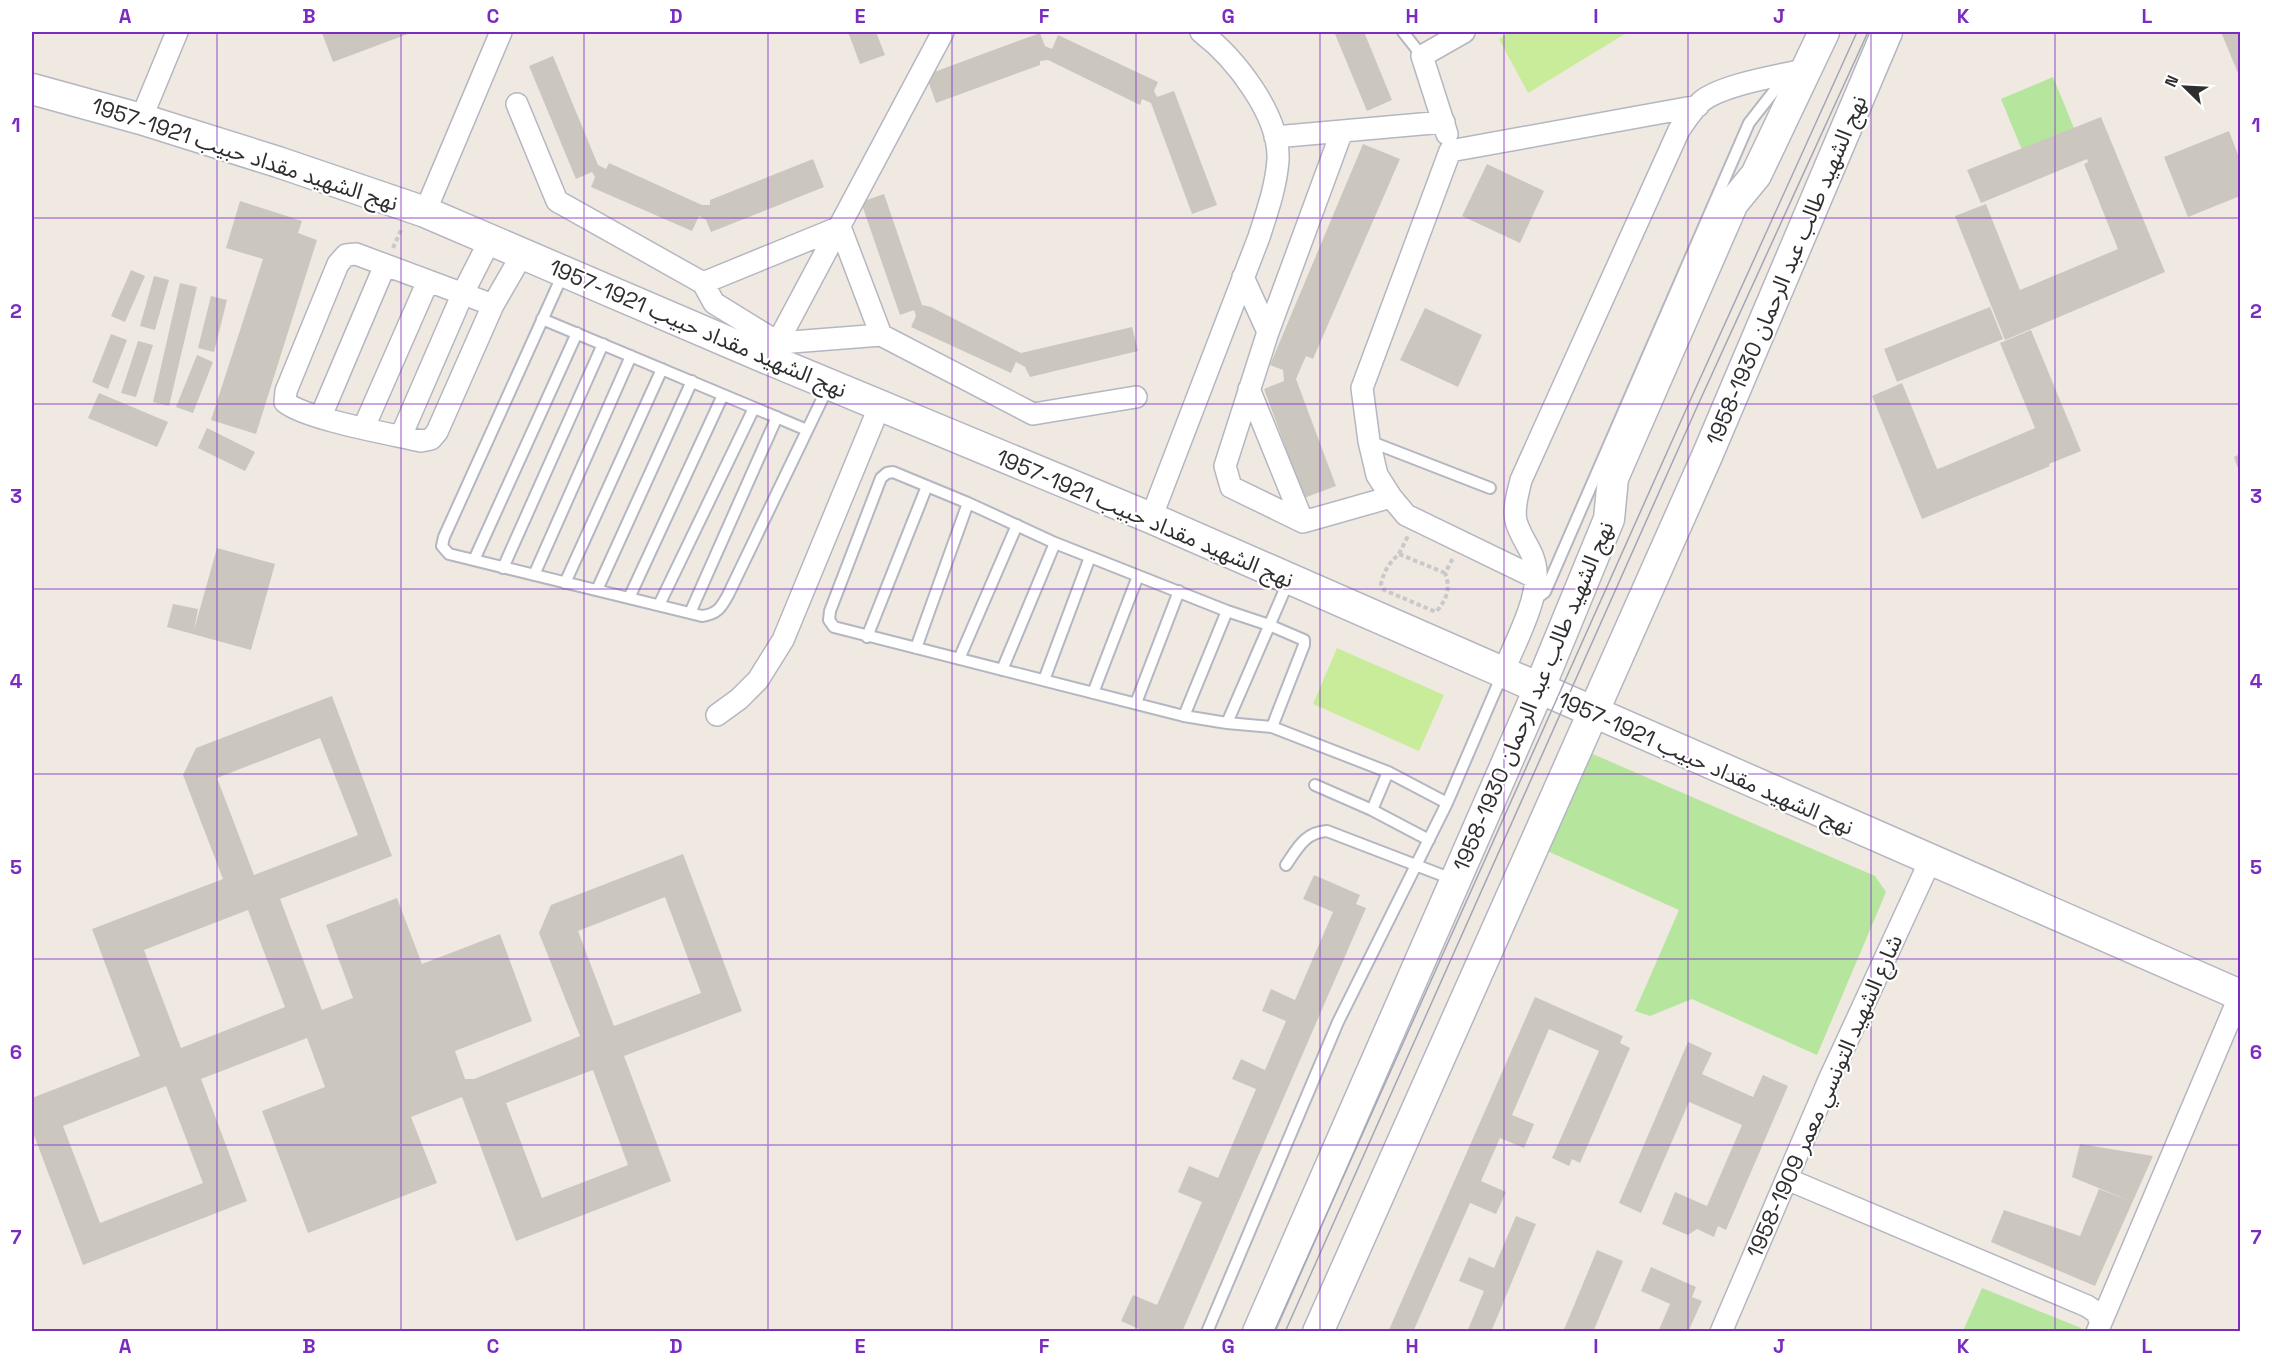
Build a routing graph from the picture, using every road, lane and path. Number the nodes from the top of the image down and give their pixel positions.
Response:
1 (177, 32) edge
2 (501, 32) edge
3 (1201, 32) edge
4 (1403, 32) edge
5 (1464, 32) edge
6 (1824, 32) edge
7 (1887, 32) edge
8 (944, 33) edge
9 (1422, 56) junction
10 (1797, 72) junction
11 (32, 89) edge
12 (517, 104) dead end
13 (1698, 106) junction
14 (141, 119) junction
15 (1444, 122) junction
16 (1342, 131) junction
17 (1275, 136) junction
18 (1450, 151) junction
19 (417, 210) junction
20 (840, 227) junction
21 (490, 240) junction
22 (523, 253) junction
23 (385, 265) junction
24 (564, 271) junction
25 (1243, 277) junction
26 (428, 281) junction
27 (703, 283) junction
28 (463, 294) junction
29 (493, 305) junction
30 (542, 319) junction
31 (1268, 332) junction
32 (577, 333) junction
33 (881, 335) junction
34 (603, 344) junction
35 (773, 351) junction
36 (631, 356) junction
37 (662, 369) junction
38 (692, 381) junction
39 (829, 384) junction
40 (1249, 389) junction
41 (723, 395) junction
42 (1136, 397) dead end
43 (880, 405) junction
44 (754, 408) junction
45 (321, 417) junction
46 (777, 417) junction
47 (364, 427) junction
48 (807, 430) junction
49 (401, 436) junction
50 (1369, 441) junction
51 (927, 486) junction
52 (1490, 488) dead end
53 (1391, 497) junction
54 (968, 503) junction
55 (1151, 518) junction
56 (1303, 522) junction
57 (1017, 525) junction
58 (1055, 543) junction
59 (1090, 557) junction
60 (474, 560) junction
61 (503, 568) junction
62 (1445, 573) joint
63 (534, 575) junction
64 (1138, 576) junction
65 (1536, 578) junction
66 (1289, 579) junction
67 (565, 583) junction
68 (597, 591) junction
69 (1179, 591) junction
70 (629, 598) junction
71 (1531, 602) junction
72 (659, 605) junction
73 (1227, 611) junction
74 (690, 613) junction
75 (1269, 625) junction
76 (867, 637) junction
77 (916, 648) junction
78 (959, 659) junction
79 (1002, 669) junction
80 (1503, 673) junction
81 (1044, 680) junction
82 (1539, 689) junction
83 (1093, 693) junction
84 (1136, 704) junction
85 (1594, 714) junction
86 (717, 715) dead end
87 (1184, 716) junction
88 (1227, 723) junction
89 (1272, 728) junction
90 (1388, 772) junction
91 (1315, 785) dead end
92 (1447, 803) junction
93 (1372, 810) junction
94 (1429, 840) junction
95 (1930, 861) junction
96 (1286, 865) dead end
97 (1416, 865) junction
98 (1456, 880) junction
99 (2240, 995) edge
100 (1787, 1179) junction
101 (2099, 1327) edge
102 (1208, 1332) edge
103 (1258, 1332) edge
104 (1318, 1332) edge
105 (1721, 1332) edge

1 - 14 street
2 - 19 street
3 - 17 street
4 - 9 lane
5 - 9 street
6 - 10 main road, نهج الشهيد طالب عبد الرحمان 1930-1958
7 - 85 main road, نهج الشهيد طالب عبد الرحمان 1930-1958
8 - 20 street
9 - 15 street
10 - 13 street
10 - 71 lane
10 - 82 main road, نهج الشهيد طالب عبد الرحمان 1930-1958
11 - 14 main road, نهج الشهيد مقداد حبيب 1921-1957
12 - 27 street
13 - 18 street
13 - 65 street
14 - 19 main road, نهج الشهيد مقداد حبيب 1921-1957
15 - 16 street
15 - 18 street
16 - 17 street
16 - 31 street
17 - 25 street
18 - 50 street
19 - 21 main road, نهج الشهيد مقداد حبيب 1921-1957
19 - 23 path
20 - 27 street
20 - 33 street
20 - 35 street
21 - 22 main road, نهج الشهيد مقداد حبيب 1921-1957
21 - 28 street
22 - 24 main road, نهج الشهيد مقداد حبيب 1921-1957
22 - 29 street
23 - 26 street
23 - 45 street
23 - 45 street
24 - 30 lane
24 - 35 main road, نهج الشهيد مقداد حبيب 1921-1957
25 - 31 street
25 - 55 street
26 - 28 street
26 - 47 street
27 - 35 street
28 - 29 street
28 - 49 street
29 - 49 street
30 - 32 lane
30 - 60 lane
31 - 40 street
32 - 34 lane
32 - 60 lane
33 - 35 street
33 - 42 street
34 - 36 lane
34 - 61 lane
35 - 39 main road, نهج الشهيد مقداد حبيب 1921-1957
36 - 37 lane
36 - 63 lane
37 - 38 lane
37 - 67 lane
38 - 41 lane
38 - 68 lane
39 - 43 main road, نهج الشهيد مقداد حبيب 1921-1957
39 - 48 lane
40 - 56 street
40 - 56 street
41 - 44 lane
41 - 70 lane
43 - 55 main road, نهج الشهيد مقداد حبيب 1921-1957
43 - 86 street
44 - 46 lane
44 - 72 lane
45 - 47 street
46 - 48 lane
46 - 74 lane
47 - 49 street
48 - 74 lane
50 - 52 lane
50 - 53 street
51 - 54 lane
51 - 76 lane
51 - 76 lane
53 - 56 street
53 - 65 street
54 - 57 lane
54 - 77 lane
55 - 66 main road, نهج الشهيد مقداد حبيب 1921-1957
57 - 58 lane
57 - 78 lane
58 - 59 lane
58 - 79 lane
59 - 64 lane
59 - 81 lane
60 - 61 lane
61 - 63 lane
62 - 62 path
63 - 67 lane
64 - 69 lane
64 - 83 lane
65 - 71 street
66 - 75 lane
66 - 80 main road, نهج الشهيد مقداد حبيب 1921-1957
67 - 68 lane
68 - 70 lane
69 - 73 lane
69 - 84 lane
70 - 72 lane
71 - 80 street
72 - 74 lane
73 - 75 lane
73 - 87 lane
75 - 88 lane
75 - 89 lane
76 - 77 lane
77 - 78 lane
78 - 79 lane
79 - 81 lane
80 - 82 main road, نهج الشهيد مقداد حبيب 1921-1957
80 - 92 lane
81 - 83 lane
82 - 85 main road, نهج الشهيد مقداد حبيب 1921-1957
82 - 98 main road, نهج الشهيد طالب عبد الرحمان 1930-1958
83 - 84 lane
84 - 87 lane
85 - 95 main road, نهج الشهيد مقداد حبيب 1921-1957
85 - 104 main road, نهج الشهيد طالب عبد الرحمان 1930-1958
87 - 88 lane
88 - 89 lane
89 - 90 lane
90 - 92 lane
90 - 93 lane
91 - 93 lane
92 - 94 lane
93 - 94 lane
94 - 97 lane
95 - 99 main road, نهج الشهيد مقداد حبيب 1921-1957
95 - 100 street, شارع الشهيد التونسي معمر 1909-1958
96 - 97 lane
97 - 98 lane
97 - 102 lane
98 - 103 main road, نهج الشهيد طالب عبد الرحمان 1930-1958
99 - 101 street
100 - 101 street
100 - 105 street, شارع الشهيد التونسي معمر 1909-1958

